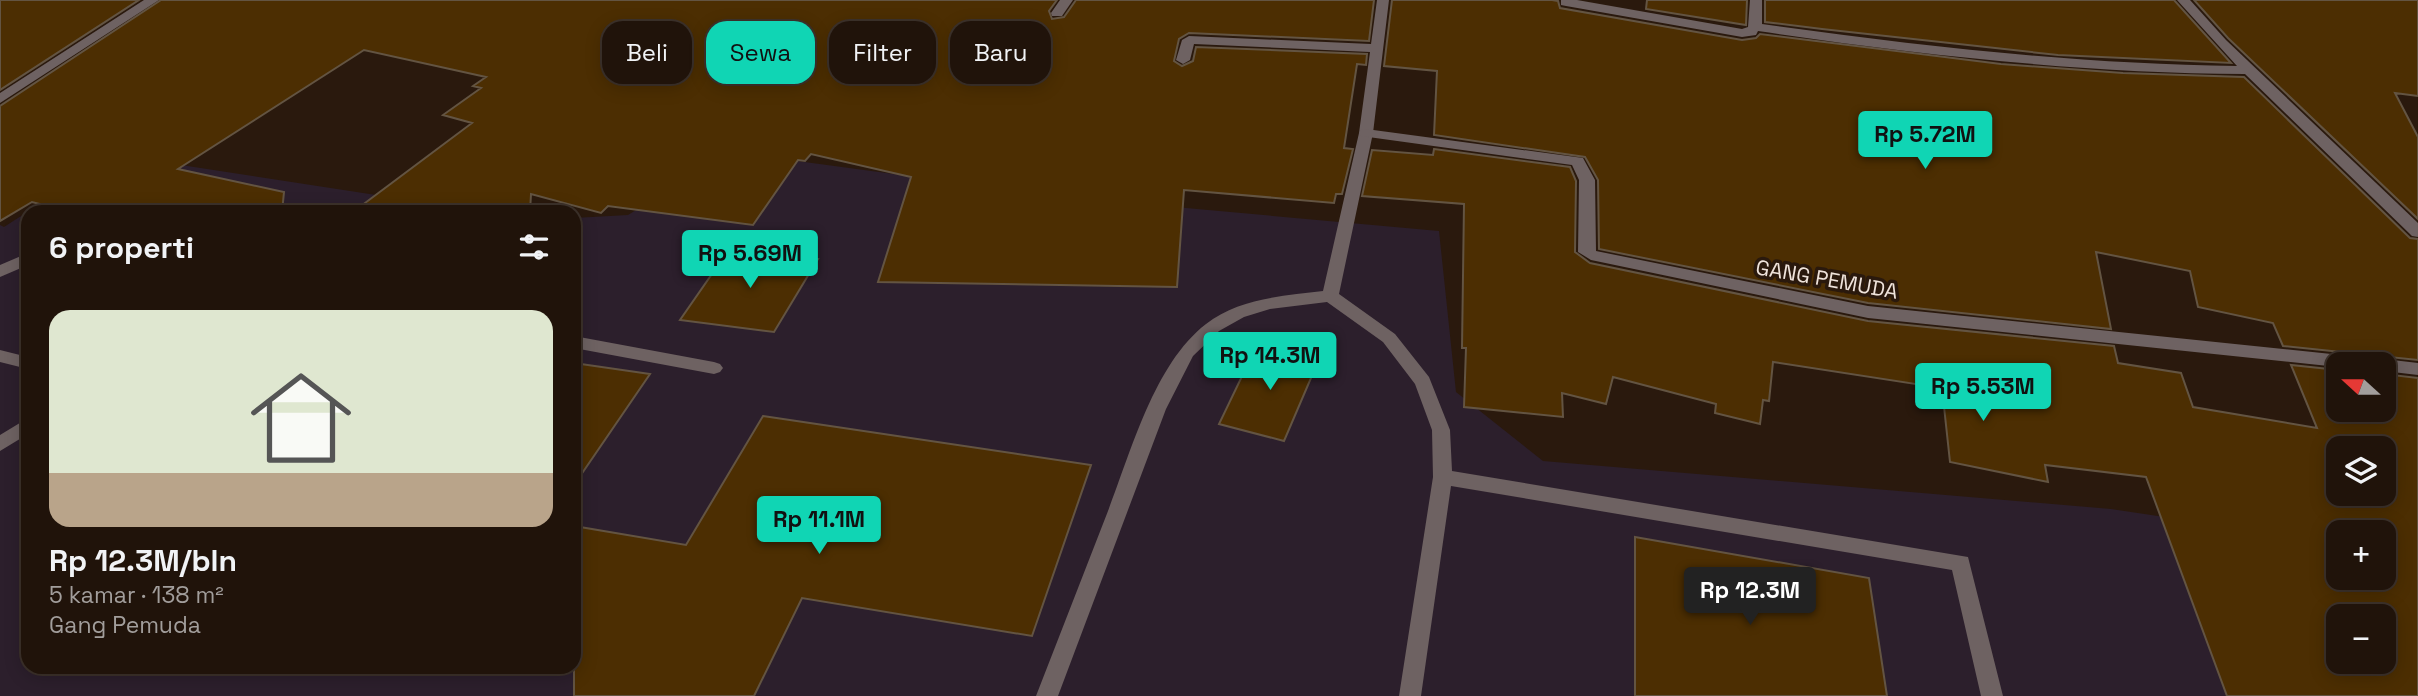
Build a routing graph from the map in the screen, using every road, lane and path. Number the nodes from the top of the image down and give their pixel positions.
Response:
1 (153, 0) edge
2 (1067, 0) edge
3 (1383, 0) edge
4 (1756, 0) edge
5 (2183, 0) edge
6 (1566, 2) dead end
7 (1058, 13) dead end
8 (1755, 27) junction
9 (1377, 48) junction
10 (1183, 60) dead end
11 (2249, 70) junction
12 (0, 99) edge
13 (1366, 133) junction
14 (2418, 232) edge
15 (21, 262) edge
16 (0, 272) edge
17 (1330, 296) junction
18 (581, 343) edge
19 (0, 356) edge
20 (2326, 359) edge
21 (21, 361) edge
22 (2396, 366) edge
23 (714, 368) dead end
24 (2418, 369) edge
25 (21, 430) edge
26 (0, 444) edge
27 (1443, 477) junction
28 (1047, 696) edge
29 (1410, 696) edge
30 (1992, 696) edge

1 - 12 street
2 - 7 street
3 - 9 street
4 - 8 street
5 - 11 street
6 - 8 street
8 - 11 street
9 - 10 street
9 - 13 street
11 - 14 street
13 - 17 street
13 - 20 street, GANG PEMUDA
15 - 16 street
17 - 27 street
17 - 28 street
18 - 23 street
19 - 21 street
22 - 24 street
25 - 26 street
27 - 29 street
27 - 30 street

